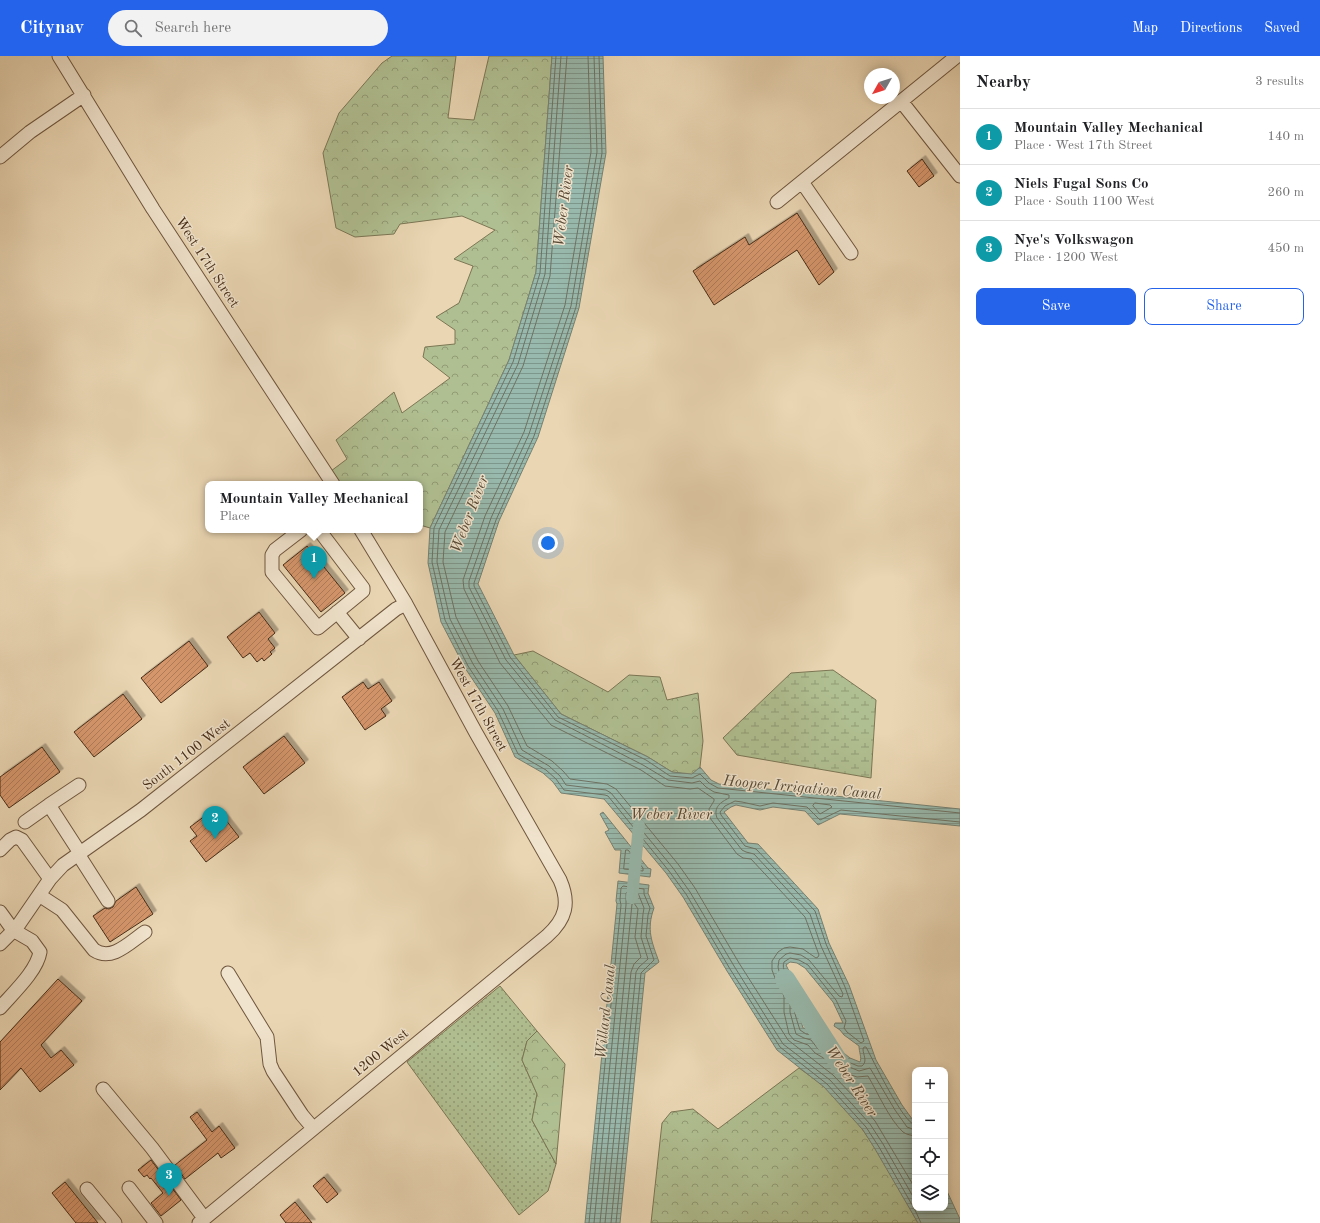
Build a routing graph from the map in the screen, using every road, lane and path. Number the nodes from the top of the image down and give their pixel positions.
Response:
1 (59, 56) edge
2 (957, 56) edge
3 (84, 96) junction
4 (901, 101) junction
5 (0, 157) edge
6 (960, 176) edge
7 (802, 182) junction
8 (777, 202) dead end
9 (852, 253) dead end
10 (331, 481) edge
11 (297, 533) edge
12 (321, 533) edge
13 (363, 533) edge
14 (406, 604) junction
15 (338, 612) junction
16 (359, 639) junction
17 (79, 785) dead end
18 (49, 805) junction
19 (25, 822) dead end
20 (0, 850) edge
21 (79, 853) junction
22 (50, 879) junction
23 (39, 895) junction
24 (566, 896) joint
25 (108, 901) dead end
26 (0, 912) edge
27 (13, 930) junction
28 (144, 932) dead end
29 (0, 944) edge
30 (228, 973) dead end
31 (0, 1008) edge
32 (103, 1089) dead end
33 (313, 1128) junction
34 (129, 1188) dead end
35 (87, 1189) dead end
36 (202, 1221) edge
37 (115, 1223) edge
38 (156, 1223) edge

1 - 3 street, West 17th Street
2 - 4 street
3 - 5 street
3 - 10 street, West 17th Street
4 - 6 street
4 - 7 street
7 - 8 street
7 - 9 street
11 - 15 street
12 - 15 street
13 - 14 street, West 17th Street
14 - 16 street, South 1100 West
14 - 24 street, West 17th Street
15 - 16 street
16 - 21 street, South 1100 West
17 - 18 street
18 - 19 street
18 - 21 street
20 - 22 street
21 - 22 street, South 1100 West
21 - 25 street
22 - 23 street, South 1100 West
23 - 27 street, South 1100 West
23 - 28 street
24 - 33 street, 1200 West
26 - 27 street
27 - 29 street, South 1100 West
27 - 31 street
30 - 33 street
32 - 36 street
33 - 36 street, 1200 West
34 - 38 street
35 - 37 street

